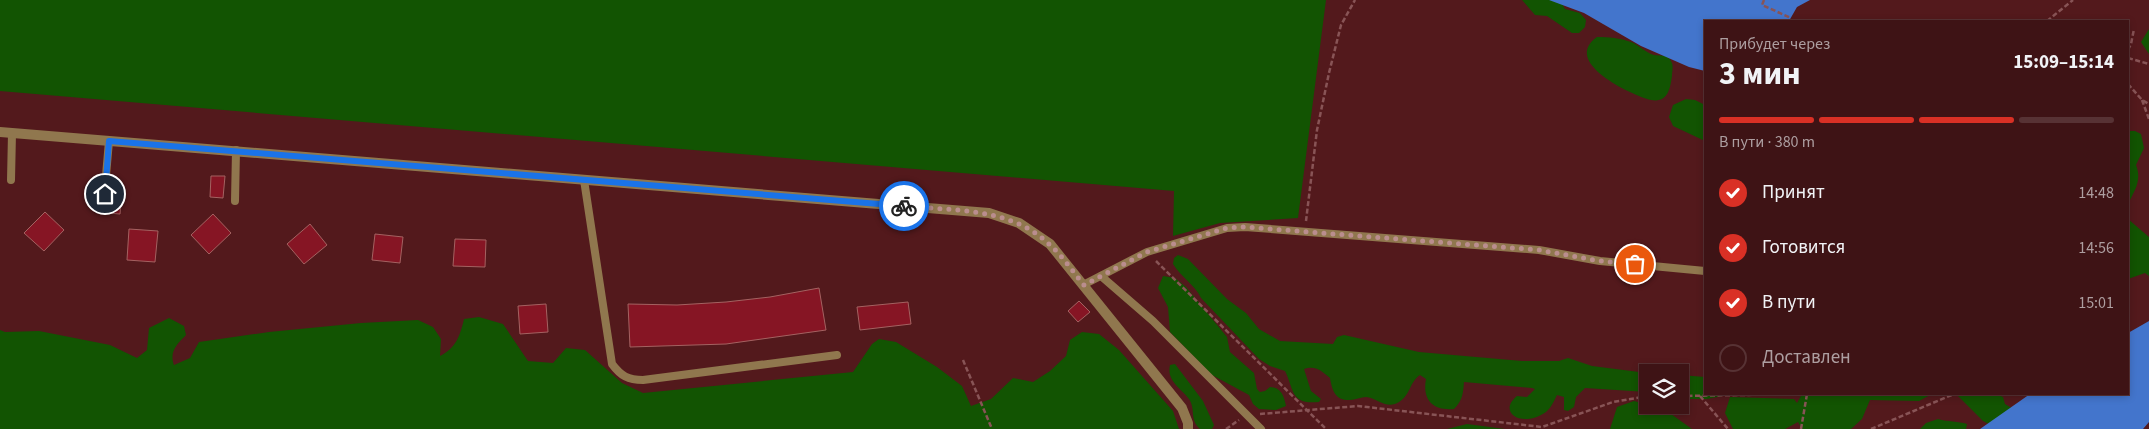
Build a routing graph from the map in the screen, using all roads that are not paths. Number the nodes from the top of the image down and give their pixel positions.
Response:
1 (0, 132) edge
2 (12, 133) junction
3 (109, 141) junction
4 (236, 150) junction
5 (11, 180) dead end
6 (584, 180) junction
7 (234, 201) dead end
8 (103, 210) dead end
9 (1704, 271) edge
10 (1101, 276) junction
11 (1084, 285) junction
12 (837, 355) dead end
13 (1188, 429) edge
14 (1261, 429) edge

1 - 2 street
2 - 3 street
2 - 5 lane
3 - 4 street
3 - 8 lane
4 - 6 street
4 - 7 lane
6 - 11 street
6 - 12 lane
9 - 10 lane
10 - 11 lane
10 - 14 lane
11 - 13 street

